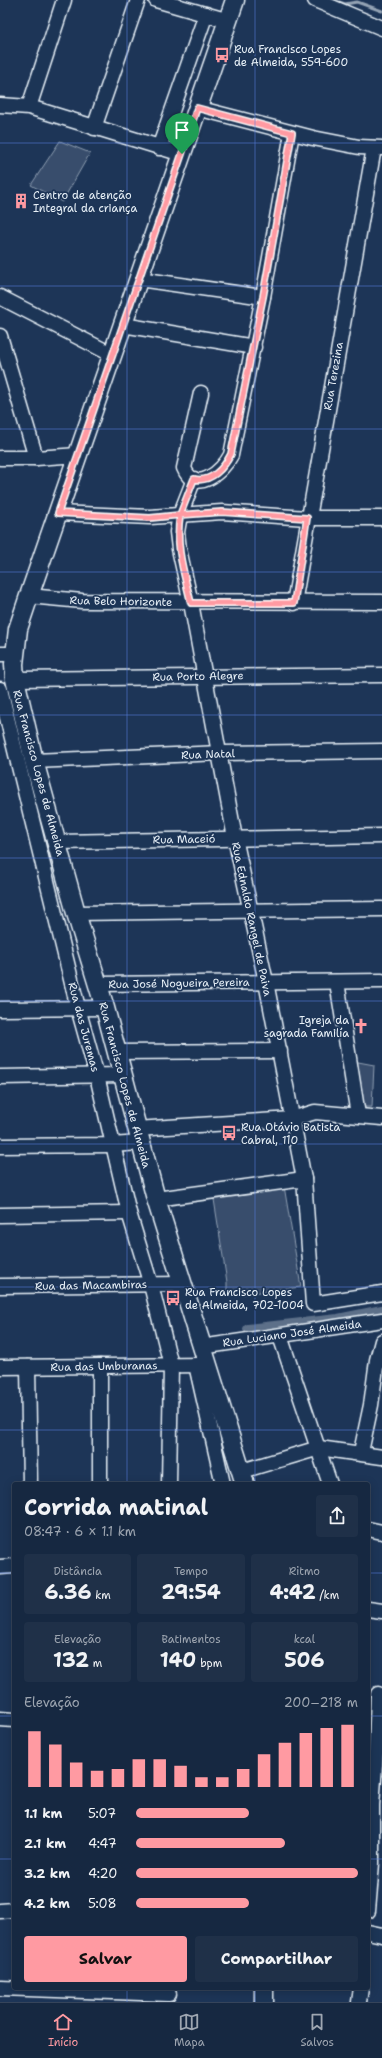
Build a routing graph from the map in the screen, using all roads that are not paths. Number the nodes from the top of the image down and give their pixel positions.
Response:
1 (64, 0) edge
2 (138, 0) edge
3 (156, 0) edge
4 (235, 0) edge
5 (315, 0) edge
6 (206, 14) junction
7 (229, 21) junction
8 (382, 28) edge
9 (0, 105) edge
10 (29, 107) junction
11 (197, 108) junction
12 (94, 128) junction
13 (292, 133) junction
14 (159, 148) junction
15 (378, 148) edge
16 (182, 154) junction
17 (139, 279) junction
18 (0, 297) edge
19 (263, 297) junction
20 (123, 325) junction
21 (0, 336) edge
22 (254, 347) junction
23 (113, 355) junction
24 (201, 394) dead end
25 (78, 455) junction
26 (0, 458) edge
27 (36, 458) junction
28 (194, 479) junction
29 (58, 513) junction
30 (180, 515) junction
31 (307, 518) junction
32 (382, 518) edge
33 (29, 596) junction
34 (382, 602) edge
35 (191, 603) junction
36 (294, 603) junction
37 (7, 654) edge
38 (382, 675) edge
39 (204, 676) junction
40 (15, 679) junction
41 (0, 689) edge
42 (382, 751) edge
43 (221, 753) junction
44 (34, 761) junction
45 (382, 836) edge
46 (235, 838) junction
47 (58, 842) junction
48 (382, 909) edge
49 (250, 910) junction
50 (76, 913) junction
51 (382, 981) edge
52 (266, 982) junction
53 (337, 982) junction
54 (97, 984) junction
55 (1, 1006) edge
56 (78, 1008) junction
57 (105, 1008) junction
58 (280, 1051) junction
59 (116, 1052) junction
60 (123, 1074) junction
61 (97, 1076) junction
62 (0, 1077) edge
63 (358, 1115) junction
64 (382, 1118) edge
65 (292, 1119) junction
66 (138, 1136) junction
67 (112, 1145) junction
68 (0, 1146) edge
69 (304, 1179) junction
70 (156, 1199) junction
71 (129, 1213) junction
72 (0, 1215) edge
73 (182, 1284) junction
74 (151, 1285) junction
75 (0, 1286) edge
76 (382, 1293) edge
77 (382, 1320) edge
78 (280, 1336) junction
79 (382, 1341) edge
80 (201, 1347) junction
81 (171, 1365) junction
82 (202, 1365) junction
83 (100, 1366) junction
84 (0, 1367) edge
85 (28, 1367) junction
86 (319, 1448) junction
87 (360, 1452) junction
88 (382, 1457) edge
89 (244, 1477) edge
90 (30, 1482) edge
91 (100, 1482) edge
92 (169, 1482) edge
93 (223, 1482) edge
94 (329, 1482) edge
95 (370, 1529) edge
96 (382, 1532) edge
97 (12, 1566) edge
98 (0, 1567) edge
99 (370, 1609) edge
100 (382, 1611) edge
101 (376, 1693) edge
102 (0, 1720) edge
103 (12, 1720) edge
104 (379, 1756) edge
105 (377, 1863) edge
106 (370, 1900) edge
107 (12, 1910) edge
108 (0, 1911) edge
109 (370, 1932) edge
110 (382, 1935) edge
111 (0, 1988) edge
112 (12, 1988) edge
113 (49, 1990) edge
114 (264, 1990) edge
115 (170, 1995) edge
116 (264, 2002) edge

1 - 10 street
2 - 12 street
3 - 6 street
4 - 7 main road, Rua Francisco Lopes de Almeida
5 - 8 street
6 - 7 street
6 - 14 street
7 - 11 main road, Rua Francisco Lopes de Almeida
9 - 10 street
10 - 12 street
11 - 13 street
11 - 16 main road, Rua Francisco Lopes de Almeida
12 - 14 street
13 - 15 street
13 - 19 street
14 - 16 street
15 - 31 street, Rua Terezina
16 - 17 main road, Rua Francisco Lopes de Almeida
17 - 19 street
17 - 20 main road, Rua Francisco Lopes de Almeida
18 - 23 street
19 - 22 street
20 - 22 street
20 - 23 main road, Rua Francisco Lopes de Almeida
21 - 27 street
22 - 28 street
23 - 25 main road, Rua Francisco Lopes de Almeida
24 - 28 street
25 - 27 street
25 - 29 main road, Rua Francisco Lopes de Almeida
26 - 27 street
28 - 30 street, Rua Ednaldo Rangel de Paiva
29 - 30 street
29 - 33 main road, Rua Francisco Lopes de Almeida
30 - 31 street
30 - 35 street, Rua Ednaldo Rangel de Paiva
31 - 32 street
31 - 36 street, Rua Terezina
33 - 35 street, Rua Belo Horizonte
33 - 37 main road, Rua Francisco Lopes de Almeida
34 - 36 street, Rua Belo Horizonte
35 - 36 street, Rua Belo Horizonte
35 - 39 street, Rua Ednaldo Rangel de Paiva
37 - 40 main road, Rua Francisco Lopes de Almeida
38 - 39 street, Rua Porto Alegre
39 - 40 street, Rua Porto Alegre
39 - 43 street, Rua Ednaldo Rangel de Paiva
40 - 44 main road, Rua Francisco Lopes de Almeida
41 - 56 street, Rua das Juremas
42 - 43 street, Rua Natal
43 - 44 street, Rua Natal
43 - 46 street, Rua Ednaldo Rangel de Paiva
44 - 47 main road, Rua Francisco Lopes de Almeida
45 - 46 street, Rua Maceió
46 - 47 street, Rua Maceió
46 - 49 street, Rua Ednaldo Rangel de Paiva
47 - 50 main road, Rua Francisco Lopes de Almeida
48 - 49 street
49 - 50 street
49 - 52 street, Rua Ednaldo Rangel de Paiva
50 - 54 main road, Rua Francisco Lopes de Almeida
51 - 53 street, Rua José Nogueira Pereira
52 - 53 street, Rua José Nogueira Pereira
52 - 54 street, Rua José Nogueira Pereira
52 - 58 street, Rua Ednaldo Rangel de Paiva
53 - 63 street
54 - 57 main road, Rua Francisco Lopes de Almeida
55 - 56 street
56 - 57 street
56 - 61 street, Rua das Juremas
57 - 59 main road, Rua Francisco Lopes de Almeida
58 - 59 street
58 - 65 street, Rua Ednaldo Rangel de Paiva
59 - 60 main road, Rua Francisco Lopes de Almeida
60 - 61 street
60 - 66 main road, Rua Francisco Lopes de Almeida
61 - 62 street
61 - 67 street, Rua das Juremas
63 - 64 street
63 - 65 street
65 - 66 street
65 - 69 street, Rua Ednaldo Rangel de Paiva
66 - 67 street
66 - 70 main road, Rua Francisco Lopes de Almeida
67 - 68 street
67 - 71 street, Rua das Juremas
69 - 70 street
69 - 76 street, Rua Ednaldo Rangel de Paiva
70 - 73 main road, Rua Francisco Lopes de Almeida
71 - 72 street
71 - 74 street, Rua das Juremas
73 - 74 street, Rua das Macambiras
73 - 80 main road, Rua Francisco Lopes de Almeida
74 - 75 street, Rua das Macambiras
74 - 81 street, Rua das Juremas
77 - 78 street, Rua Luciano José Almeida
78 - 80 street, Rua Luciano José Almeida
78 - 86 street
79 - 87 street
80 - 82 main road, Rua Francisco Lopes de Almeida
81 - 82 street, Rua das Umburanas
81 - 83 street, Rua das Umburanas
81 - 92 street, Rua das Juremas
82 - 89 main road, Rua Francisco Lopes de Almeida
82 - 93 street
83 - 85 street, Rua das Umburanas
83 - 91 street
84 - 85 street, Rua das Umburanas
85 - 90 street
86 - 87 street
86 - 89 street
86 - 94 street
87 - 88 street
95 - 96 street
97 - 98 street
99 - 100 street
101 - 104 street
102 - 103 street
104 - 105 street
105 - 106 street
107 - 108 street
109 - 110 street
111 - 112 street
113 - 115 street
114 - 116 main road

